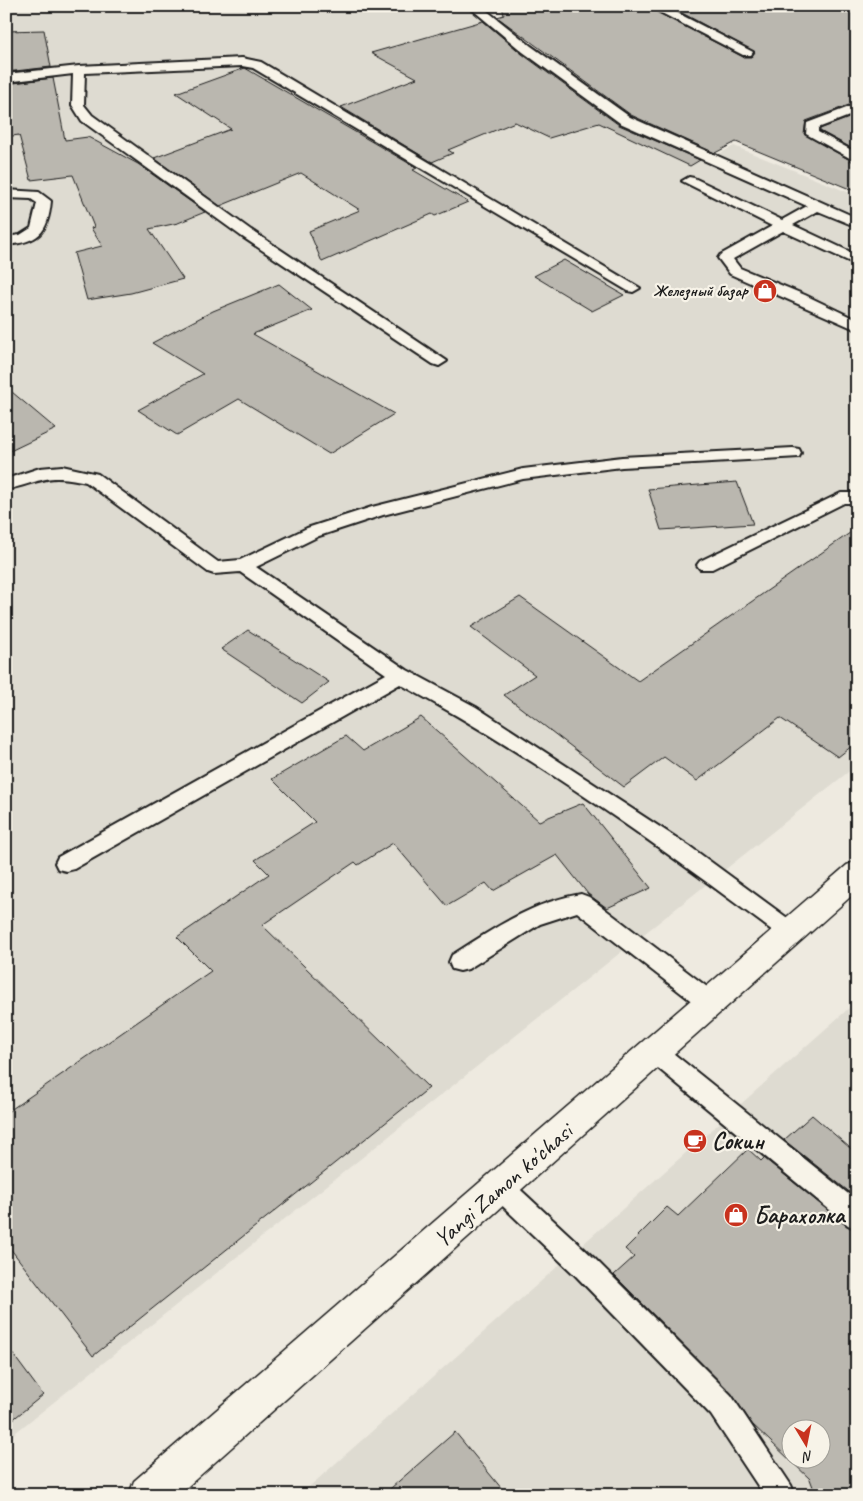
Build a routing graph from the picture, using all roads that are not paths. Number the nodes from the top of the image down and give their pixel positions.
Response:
1 (474, 6) edge
2 (654, 6) edge
3 (747, 52) dead end
4 (79, 70) junction
5 (6, 78) edge
6 (857, 108) edge
7 (857, 158) edge
8 (689, 182) dead end
9 (6, 194) edge
10 (818, 206) junction
11 (857, 223) edge
12 (781, 225) junction
13 (6, 241) edge
14 (857, 261) edge
15 (633, 288) dead end
16 (857, 326) edge
17 (438, 361) dead end
18 (793, 454) dead end
19 (6, 485) edge
20 (857, 498) edge
21 (706, 565) dead end
22 (243, 566) junction
23 (400, 675) junction
24 (66, 863) dead end
25 (857, 873) edge
26 (789, 931) junction
27 (460, 962) dead end
28 (711, 1003) junction
29 (654, 1052) junction
30 (500, 1187) junction
31 (857, 1217) edge
32 (148, 1495) edge
33 (782, 1495) edge

1 - 10 lane
2 - 3 lane
4 - 5 lane
4 - 15 lane
4 - 17 lane
6 - 7 lane
8 - 12 lane
9 - 13 lane
10 - 11 lane
10 - 12 lane
12 - 14 lane
12 - 16 lane
18 - 22 lane
19 - 22 lane
20 - 21 lane
22 - 23 lane
23 - 24 lane
23 - 26 lane
25 - 26 street, Yangi Zamon ko'chasi
26 - 28 street, Yangi Zamon ko'chasi
27 - 28 lane
28 - 29 street, Yangi Zamon ko'chasi
29 - 30 street, Yangi Zamon ko'chasi
29 - 31 lane
30 - 32 street, Yangi Zamon ko'chasi
30 - 33 lane

